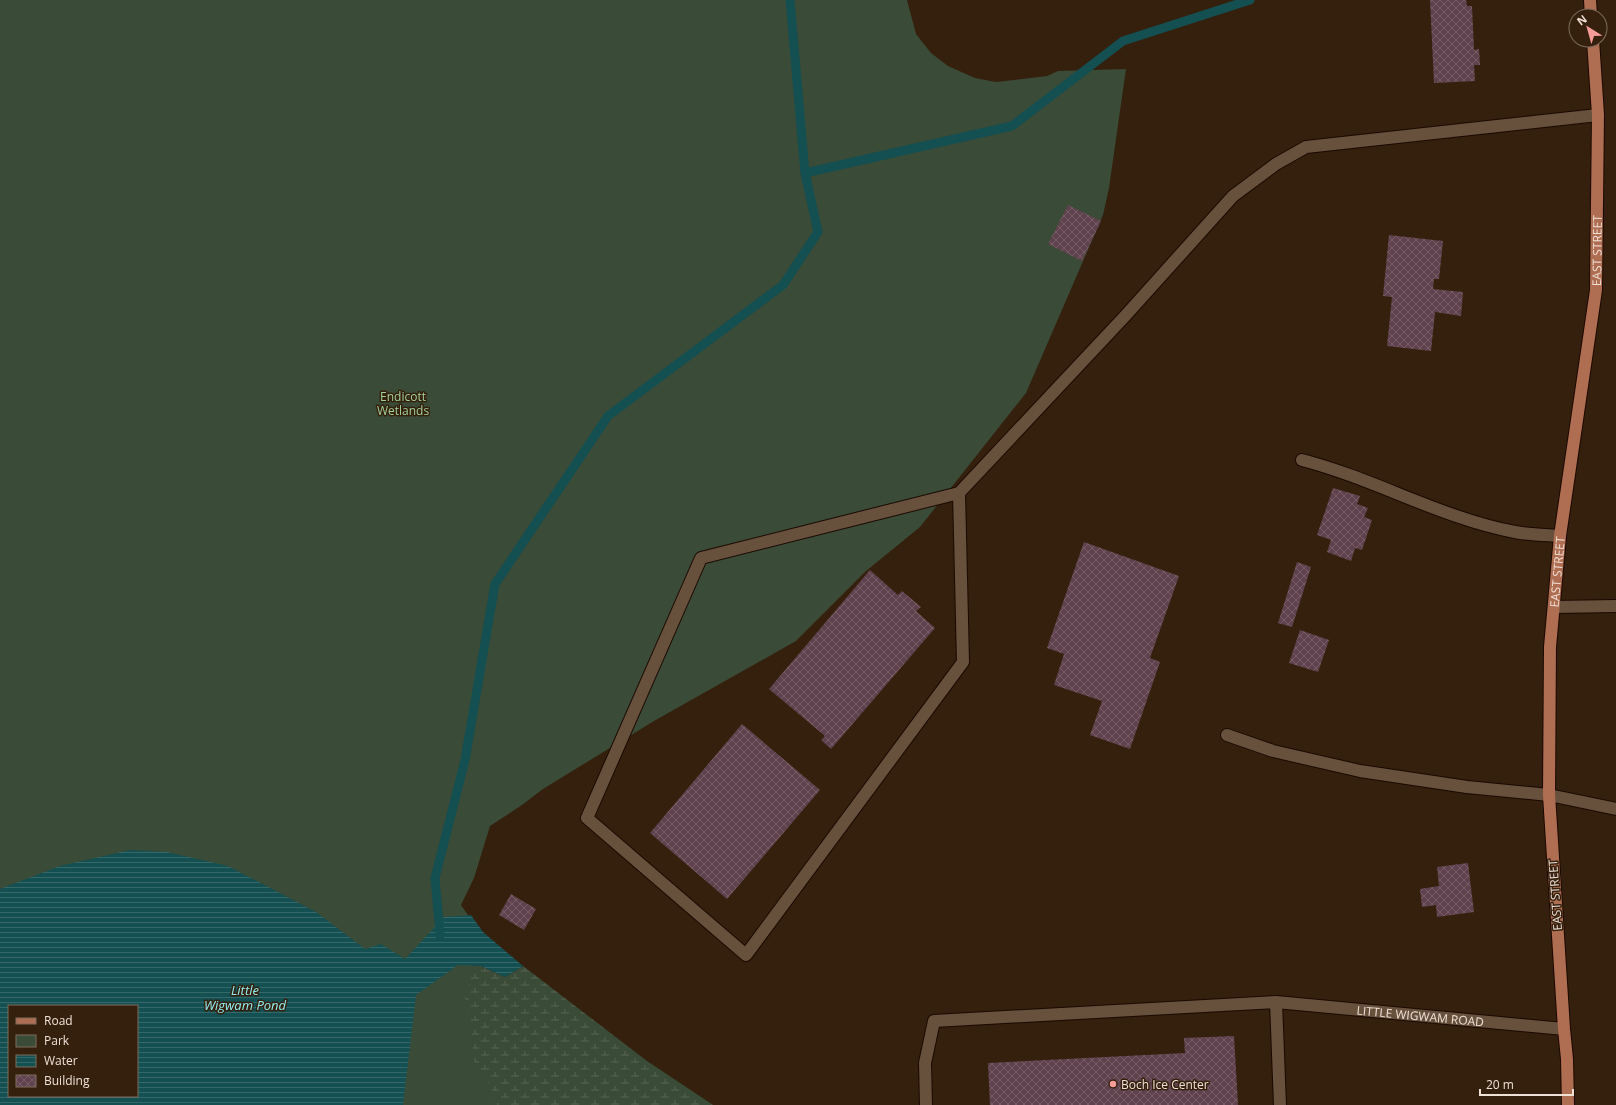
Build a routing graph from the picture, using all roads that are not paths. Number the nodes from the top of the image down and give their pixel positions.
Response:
1 (1594, 48) edge
2 (1598, 114) junction
3 (1302, 460) dead end
4 (959, 493) junction
5 (1560, 536) junction
6 (1616, 606) edge
7 (1554, 607) junction
8 (1227, 735) dead end
9 (1549, 795) junction
10 (1616, 809) edge
11 (1276, 1002) junction
12 (1564, 1029) junction
13 (926, 1105) edge
14 (1280, 1105) edge
15 (1568, 1105) edge

1 - 2 main road, EAST STREET
2 - 4 street
2 - 5 main road, EAST STREET
3 - 5 street
4 - 4 street
5 - 7 main road, EAST STREET
6 - 7 street
7 - 9 main road, EAST STREET
8 - 9 street
9 - 10 street
9 - 12 main road, EAST STREET
11 - 12 street, LITTLE WIGWAM ROAD
11 - 13 street, LITTLE WIGWAM ROAD
11 - 14 street
12 - 15 main road, EAST STREET

